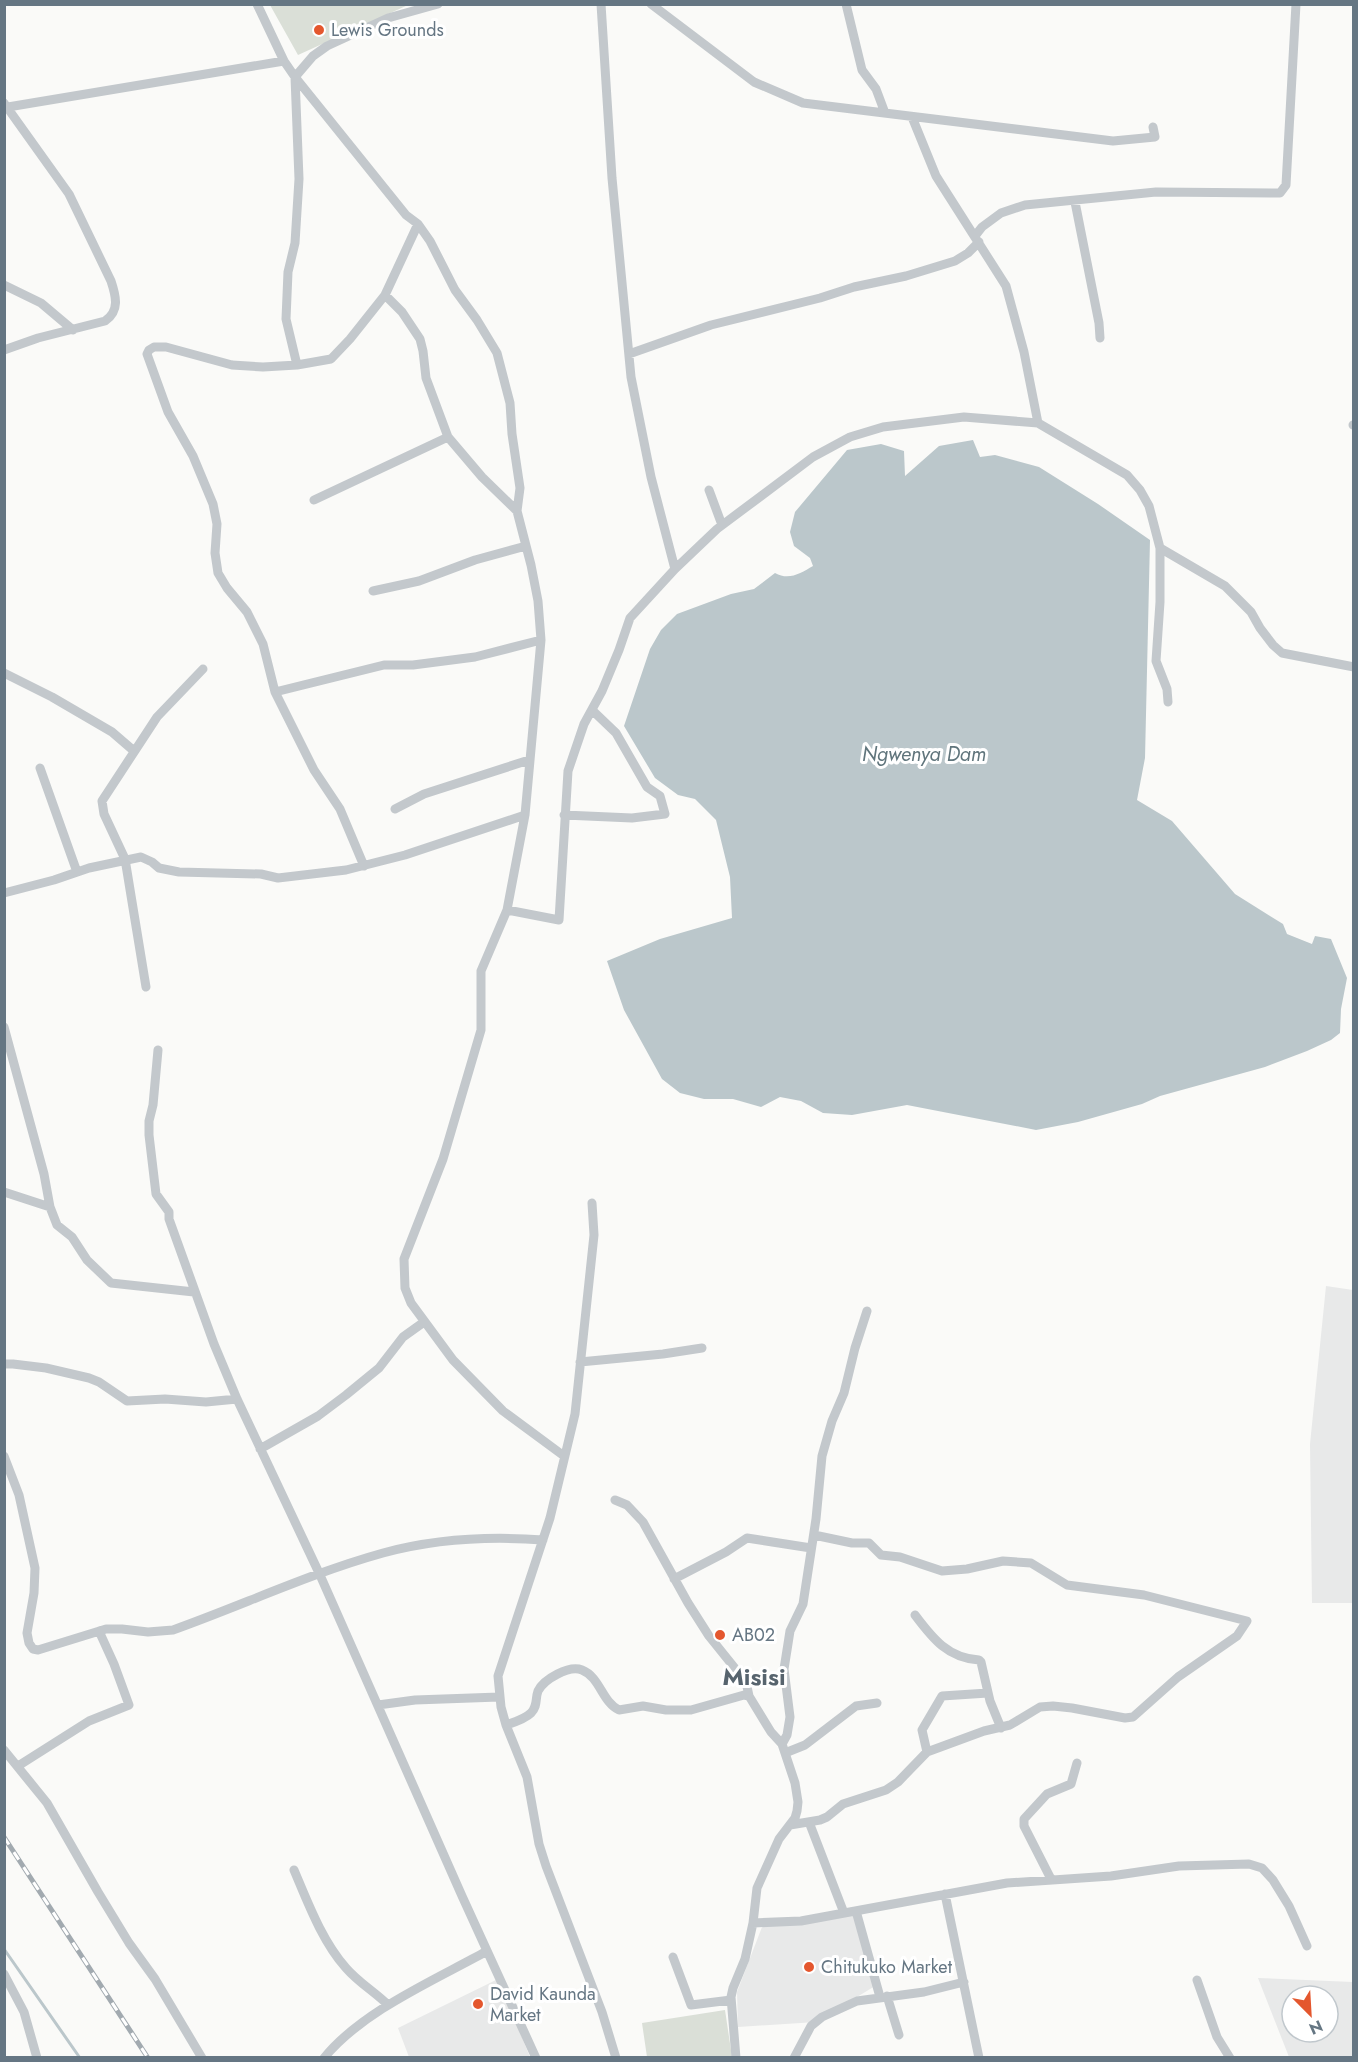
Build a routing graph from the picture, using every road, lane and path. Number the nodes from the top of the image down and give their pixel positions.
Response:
1 (257, 4) edge
2 (438, 4) edge
3 (602, 4) edge
4 (651, 4) edge
5 (846, 4) edge
6 (1296, 4) edge
7 (284, 61) junction
8 (295, 77) junction
9 (6, 105) edge
10 (885, 112) junction
11 (912, 117) junction
12 (1153, 127) dead end
13 (1075, 202) junction
14 (418, 224) junction
15 (977, 239) junction
16 (4, 285) edge
17 (385, 295) junction
18 (73, 330) junction
19 (1100, 338) dead end
20 (4, 350) edge
21 (629, 354) junction
22 (297, 365) junction
23 (1038, 423) junction
24 (448, 437) junction
25 (709, 490) dead end
26 (314, 500) dead end
27 (517, 511) junction
28 (722, 525) junction
29 (526, 546) junction
30 (1160, 548) junction
31 (675, 569) junction
32 (373, 591) dead end
33 (541, 640) junction
34 (1353, 667) edge
35 (204, 669) dead end
36 (4, 673) edge
37 (275, 692) junction
38 (1168, 702) dead end
39 (592, 710) junction
40 (134, 751) junction
41 (529, 760) junction
42 (40, 768) dead end
43 (395, 809) dead end
44 (525, 815) junction
45 (564, 815) junction
46 (125, 859) junction
47 (364, 866) junction
48 (77, 872) junction
49 (4, 893) edge
50 (507, 910) junction
51 (146, 987) dead end
52 (4, 1027) edge
53 (158, 1050) dead end
54 (4, 1192) edge
55 (592, 1203) dead end
56 (50, 1207) junction
57 (194, 1292) junction
58 (867, 1311) dead end
59 (424, 1322) junction
60 (702, 1348) dead end
61 (580, 1362) junction
62 (4, 1364) edge
63 (237, 1399) junction
64 (260, 1449) junction
65 (4, 1456) edge
66 (564, 1456) junction
67 (615, 1500) dead end
68 (814, 1535) junction
69 (543, 1540) junction
70 (811, 1548) junction
71 (320, 1575) junction
72 (674, 1579) junction
73 (915, 1615) dead end
74 (99, 1631) junction
75 (988, 1693) junction
76 (749, 1696) junction
77 (500, 1697) junction
78 (878, 1703) dead end
79 (378, 1705) junction
80 (506, 1725) junction
81 (1001, 1728) junction
82 (784, 1748) junction
83 (4, 1750) edge
84 (927, 1752) junction
85 (1077, 1763) dead end
86 (18, 1766) junction
87 (809, 1822) junction
88 (790, 1825) junction
89 (294, 1870) dead end
90 (1051, 1879) junction
91 (945, 1894) junction
92 (856, 1911) junction
93 (844, 1913) junction
94 (753, 1923) junction
95 (1307, 1946) dead end
96 (487, 1951) junction
97 (673, 1957) dead end
98 (4, 1974) edge
99 (1197, 1980) dead end
100 (964, 1982) junction
101 (883, 1997) junction
102 (731, 2000) junction
103 (388, 2006) junction
104 (899, 2035) dead end
105 (32, 2039) junction
106 (27, 2058) edge
107 (37, 2058) edge
108 (202, 2058) edge
109 (324, 2058) edge
110 (536, 2058) edge
111 (616, 2058) edge
112 (736, 2058) edge
113 (794, 2058) edge
114 (979, 2058) edge
115 (1230, 2058) edge

1 - 7 street
2 - 8 street
3 - 21 street
4 - 10 street
5 - 10 street
6 - 13 street
7 - 8 street
7 - 9 street
8 - 14 street
8 - 22 street
9 - 18 street
10 - 11 street
11 - 12 street
11 - 15 street
13 - 15 street
13 - 19 street
14 - 17 street
14 - 27 street
15 - 21 street
15 - 23 street
16 - 18 street
17 - 22 street
17 - 24 street
18 - 20 street
21 - 31 street
22 - 37 street
23 - 28 street
23 - 30 street
24 - 26 street
24 - 27 street
25 - 28 street
27 - 29 street
28 - 31 street
29 - 32 street
29 - 33 street
30 - 34 street
30 - 38 street
31 - 39 street
33 - 37 street
33 - 41 street
35 - 40 street
36 - 40 street
37 - 47 street
39 - 45 street
39 - 45 street
40 - 46 street
41 - 43 street
41 - 44 street
42 - 48 street
44 - 47 street
44 - 50 street
45 - 50 street
46 - 47 street
46 - 48 street
46 - 51 street
48 - 49 street
50 - 59 street
52 - 56 street
53 - 57 street
54 - 56 street
55 - 61 street
56 - 57 street
57 - 63 street
58 - 68 street
59 - 64 street
59 - 66 street
60 - 61 street
61 - 66 street
62 - 63 street
63 - 64 street
64 - 71 street
65 - 74 street
66 - 69 street
67 - 72 street
68 - 70 street
68 - 81 street
69 - 71 street
69 - 77 street
70 - 72 street
70 - 82 street
71 - 74 street
71 - 79 street
72 - 76 street
73 - 75 street
74 - 86 street
75 - 81 street
75 - 84 street
76 - 80 street
76 - 82 street
77 - 79 street
77 - 80 street
78 - 82 street
79 - 96 street
80 - 111 street
81 - 84 street
82 - 88 street
83 - 86 street
84 - 87 street
85 - 90 street
86 - 108 street
87 - 88 street
87 - 93 street
88 - 94 street
89 - 103 street
90 - 91 street
90 - 95 street
91 - 92 street
91 - 100 street
92 - 93 street
92 - 101 street
93 - 94 street
94 - 102 street
96 - 103 street
96 - 110 street
97 - 102 street
98 - 105 street
99 - 115 street
100 - 101 street
100 - 114 street
101 - 104 street
101 - 113 street
102 - 112 street
103 - 109 street
105 - 106 street
105 - 107 street

